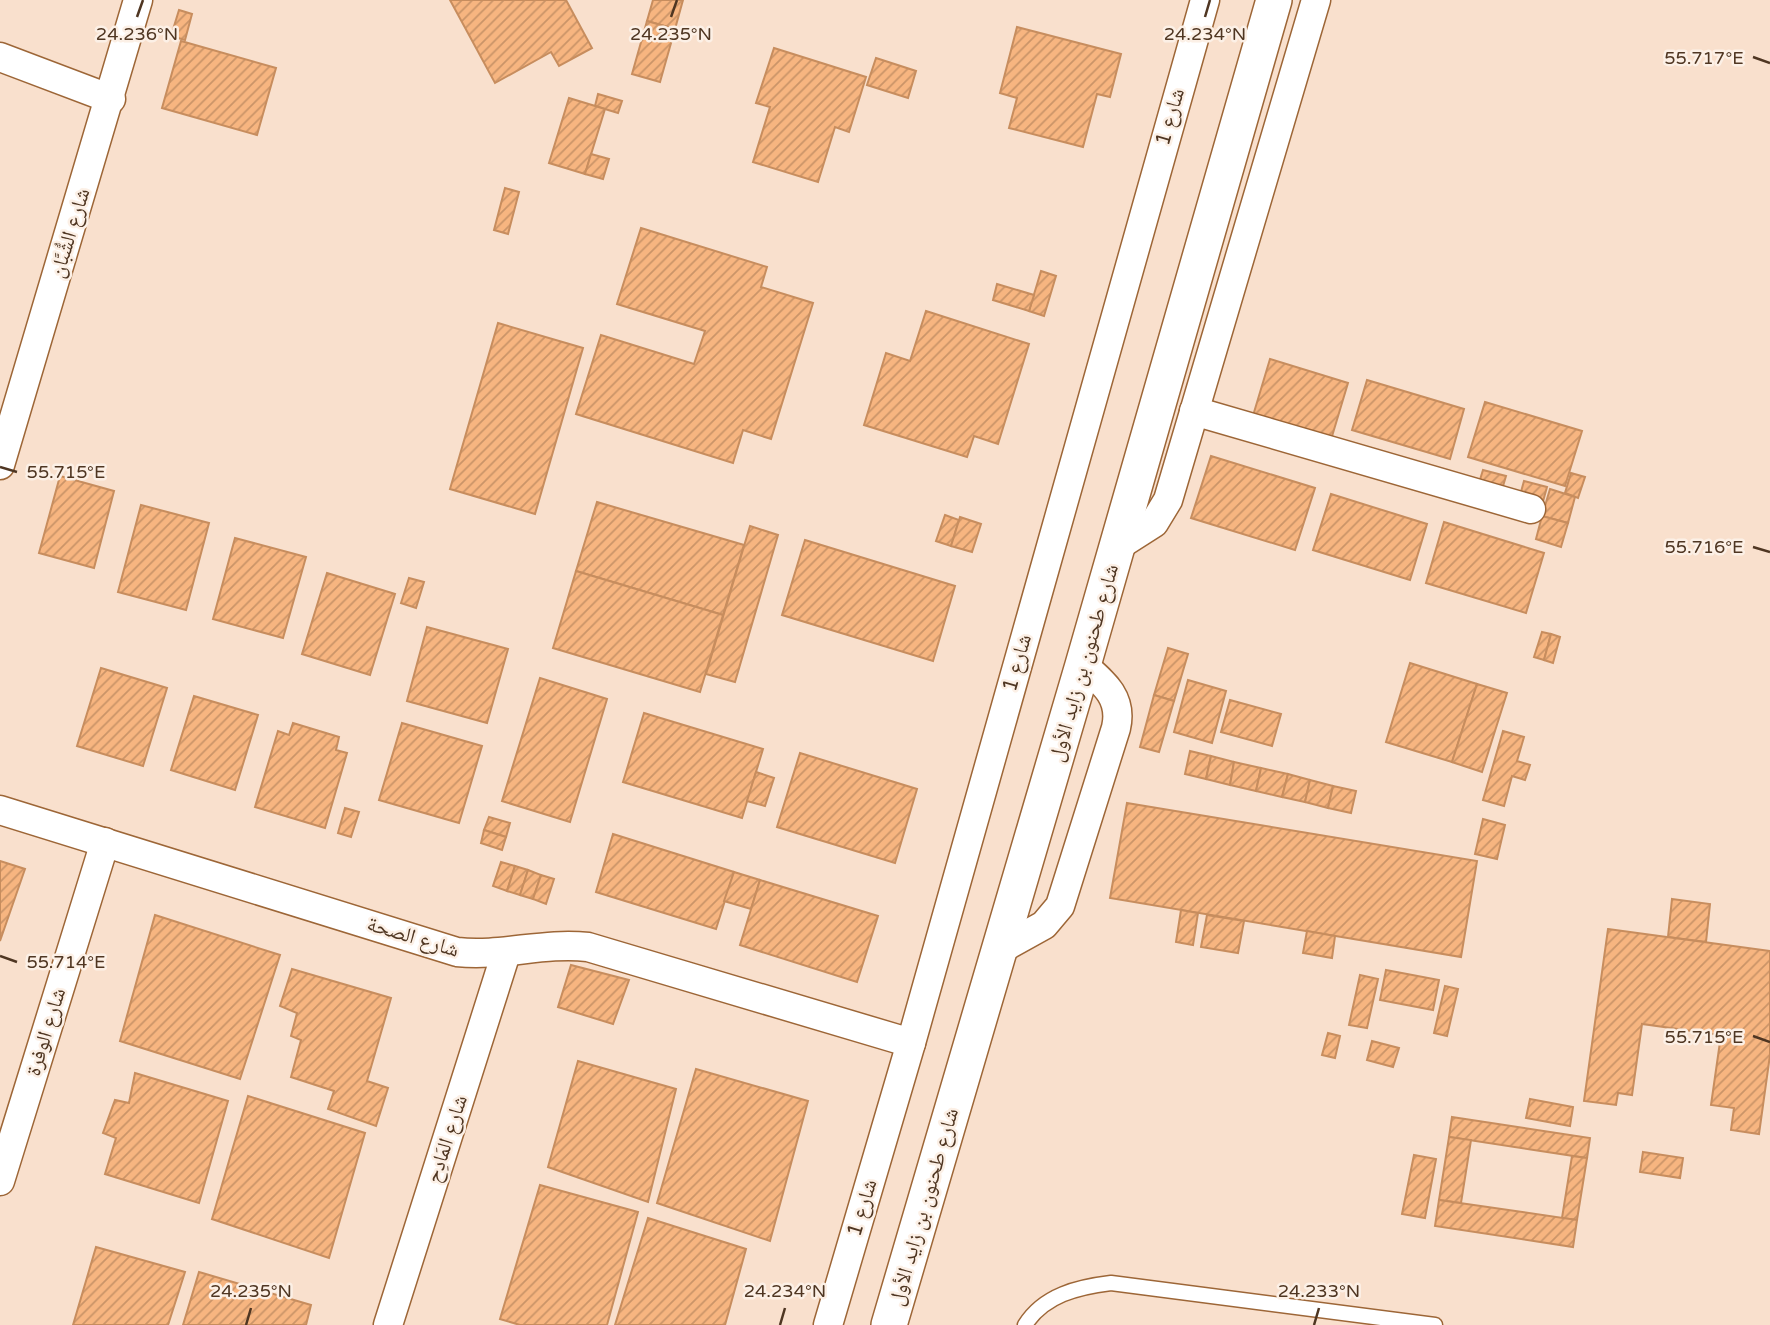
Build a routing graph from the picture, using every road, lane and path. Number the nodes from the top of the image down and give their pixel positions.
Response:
1 (138, 0) edge
2 (1205, 0) edge
3 (1274, 0) edge
4 (1316, 0) edge
5 (0, 57) edge
6 (111, 99) junction
7 (1194, 411) junction
8 (0, 465) edge
9 (1531, 509) dead end
10 (1118, 546) junction
11 (1083, 665) junction
12 (0, 810) edge
13 (105, 842) junction
14 (999, 950) junction
15 (506, 953) junction
16 (911, 1043) junction
17 (0, 1181) edge
18 (1412, 1324) edge
19 (388, 1325) edge
20 (828, 1325) edge
21 (889, 1325) edge
22 (1025, 1325) edge
23 (1435, 1325) edge

1 - 6 street, شارع الشُّبَّان
2 - 16 street, شارع 1
3 - 10 street, شارع طحنون بن زايد الأول
4 - 7 street
5 - 6 street
6 - 8 street, شارع الشُّبَّان
7 - 9 street
7 - 10 street
10 - 11 street, شارع طحنون بن زايد الأول
11 - 14 street, شارع طحنون بن زايد الأول
11 - 14 street
12 - 13 street, شارع الصحة
13 - 15 street, شارع الصحة
13 - 17 street, شارع الوفرة
14 - 21 street, شارع طحنون بن زايد الأول
15 - 16 street, شارع الصحة
15 - 19 street, شارع المَادِح
16 - 20 street, شارع 1
18 - 22 lane
18 - 23 lane

